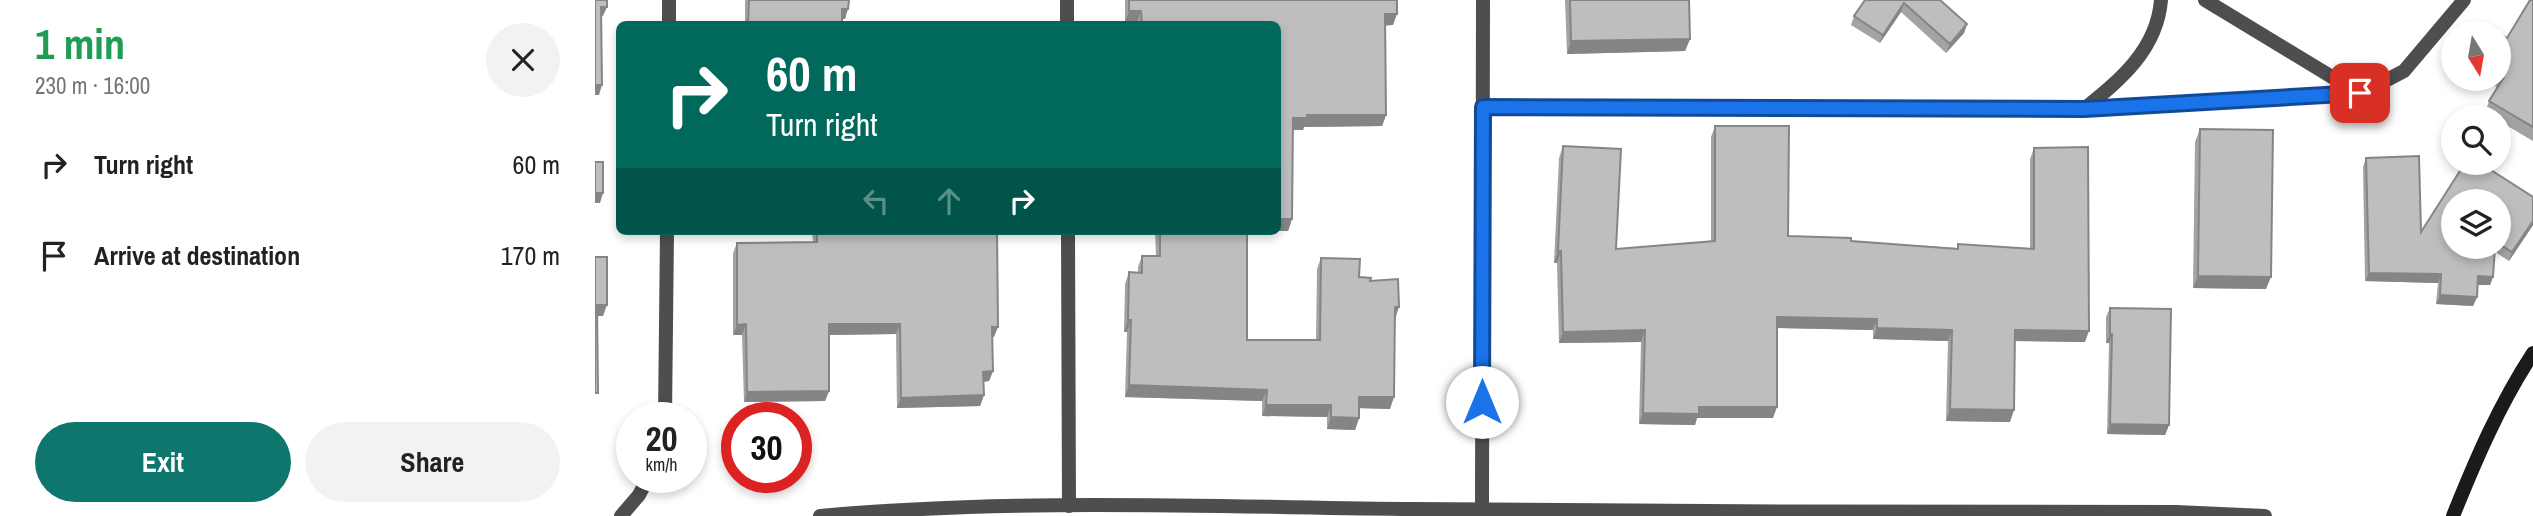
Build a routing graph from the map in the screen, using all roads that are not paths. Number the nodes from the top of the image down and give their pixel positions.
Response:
1 (669, 0) edge
2 (1067, 0) edge
3 (1483, 0) edge
4 (2161, 0) edge
5 (2205, 0) edge
6 (2464, 0) edge
7 (669, 21) edge
8 (1067, 21) edge
9 (2360, 93) junction
10 (1483, 107) junction
11 (2084, 109) junction
12 (667, 235) edge
13 (1067, 235) edge
14 (2533, 354) edge
15 (665, 402) edge
16 (640, 493) edge
17 (1069, 506) junction
18 (1482, 510) junction
19 (2176, 514) edge
20 (621, 516) edge
21 (821, 516) edge
22 (2265, 516) edge
23 (2453, 516) edge

1 - 7 street
2 - 8 street
3 - 10 street
4 - 11 street
5 - 9 street
6 - 9 street
9 - 11 street
10 - 11 street
10 - 18 street
12 - 15 street
13 - 17 street
14 - 23 street
16 - 20 street
17 - 18 street
17 - 21 street
18 - 19 street
19 - 22 street

